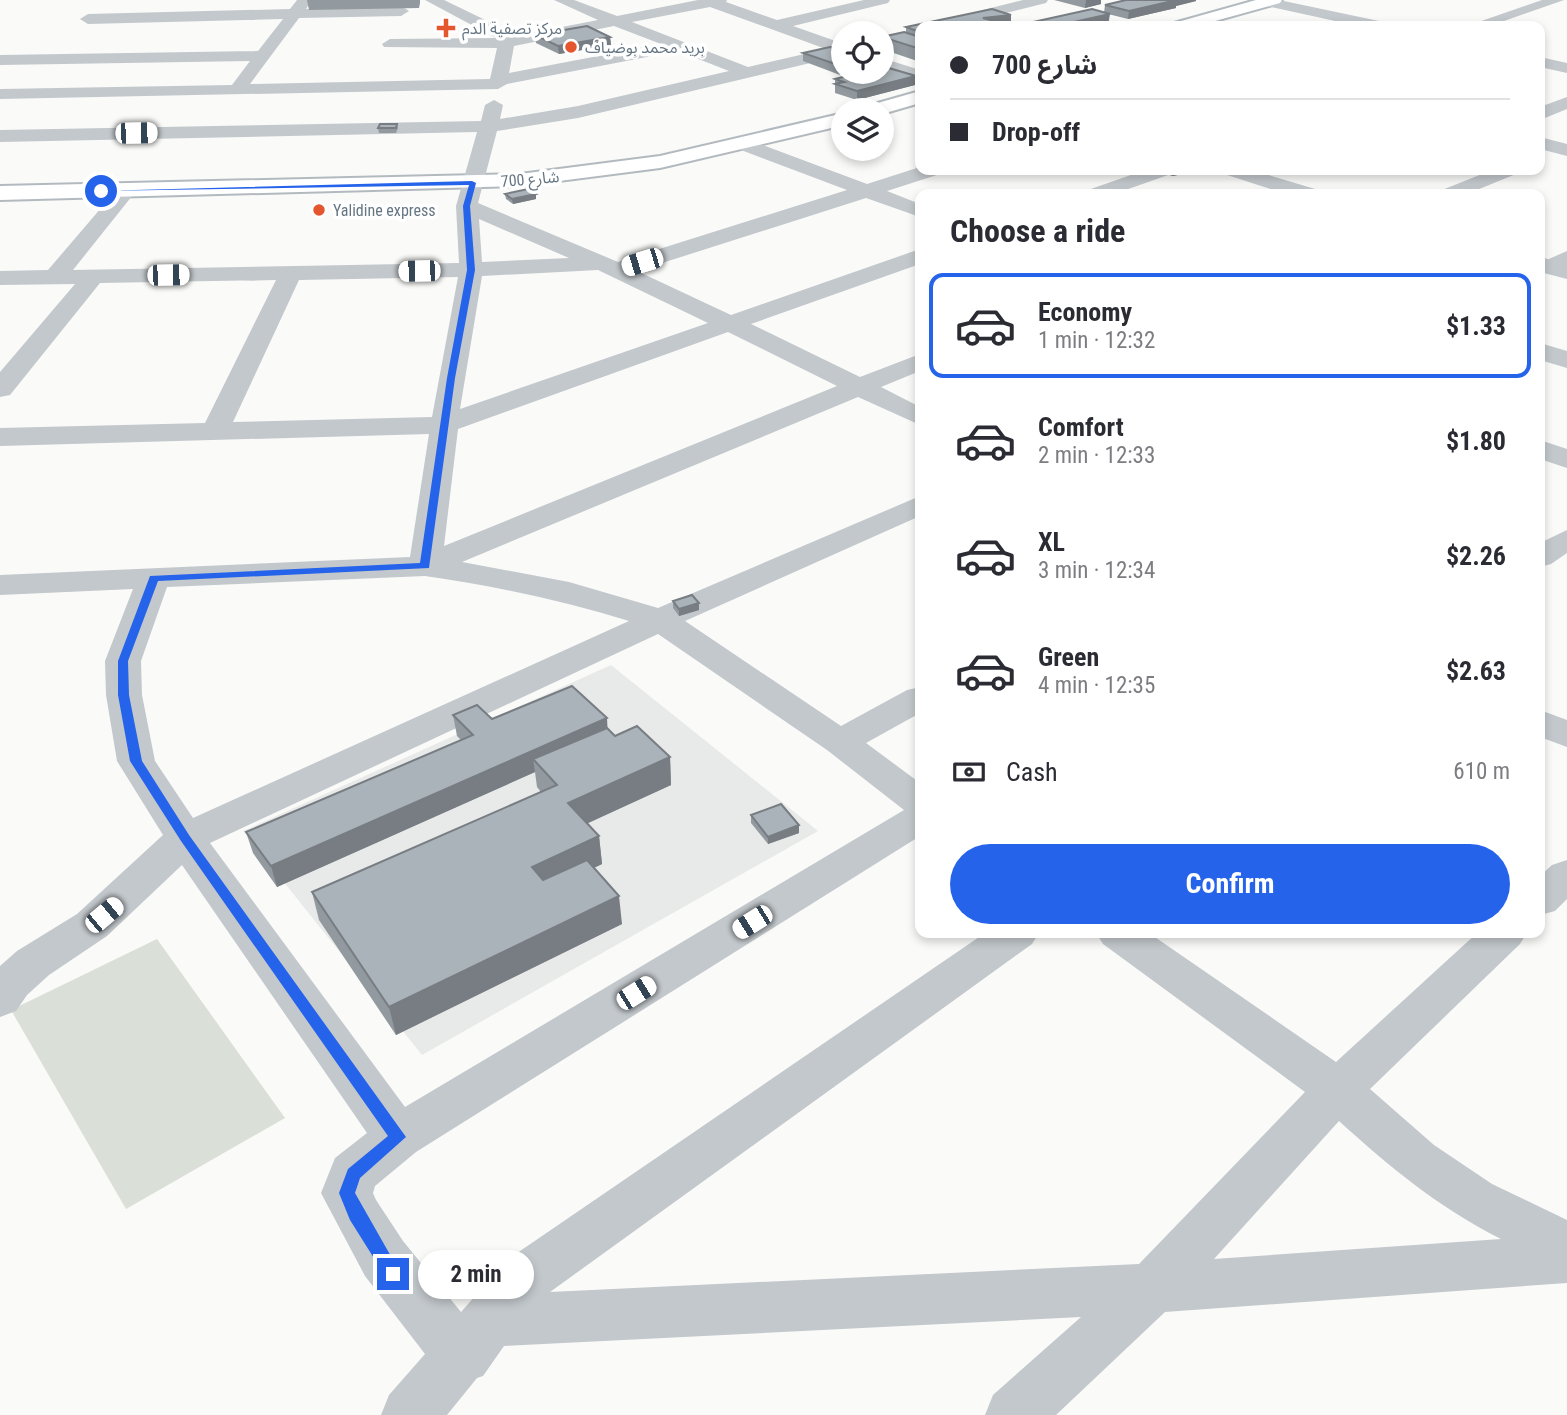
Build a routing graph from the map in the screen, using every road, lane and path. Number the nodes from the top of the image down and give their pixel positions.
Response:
1 (108, 0) edge
2 (432, 0) edge
3 (561, 0) edge
4 (883, 0) edge
5 (1041, 0) edge
6 (1557, 0) edge
7 (713, 1) edge
8 (1271, 1) edge
9 (958, 3) dead end
10 (1363, 3) dead end
11 (300, 7) edge
12 (454, 10) junction
13 (401, 12) junction
14 (992, 12) junction
15 (1323, 13) junction
16 (614, 21) junction
17 (956, 21) edge
18 (1198, 21) edge
19 (1357, 21) edge
20 (1491, 21) edge
21 (83, 23) joint
22 (777, 25) junction
23 (252, 34) dead end
24 (279, 34) junction
25 (506, 43) junction
26 (60, 44) dead end
27 (831, 45) edge
28 (678, 46) junction
29 (831, 53) edge
30 (386, 55) junction
31 (1567, 55) edge
32 (264, 56) junction
33 (45, 58) junction
34 (0, 60) edge
35 (1545, 61) edge
36 (1545, 63) edge
37 (894, 67) edge
38 (1567, 68) edge
39 (747, 72) junction
40 (915, 74) edge
41 (499, 81) junction
42 (375, 86) junction
43 (237, 90) junction
44 (92, 92) junction
45 (0, 94) edge
46 (915, 98) edge
47 (1567, 102) edge
48 (894, 104) edge
49 (578, 112) junction
50 (1545, 112) edge
51 (831, 123) edge
52 (491, 126) junction
53 (54, 135) junction
54 (0, 136) edge
55 (1545, 144) edge
56 (748, 146) junction
57 (1564, 149) edge
58 (1545, 155) edge
59 (917, 175) edge
60 (1150, 175) edge
61 (1246, 175) edge
62 (1496, 175) edge
63 (1109, 189) edge
64 (1287, 189) edge
65 (1462, 189) edge
66 (126, 191) junction
67 (867, 191) junction
68 (0, 193) edge
69 (470, 195) junction
70 (915, 209) edge
71 (915, 258) edge
72 (609, 267) junction
73 (471, 270) junction
74 (290, 273) junction
75 (56, 276) junction
76 (94, 276) junction
77 (0, 278) edge
78 (732, 324) junction
79 (0, 351) edge
80 (33, 351) junction
81 (1545, 353) edge
82 (1567, 360) edge
83 (915, 364) edge
84 (857, 387) junction
85 (0, 389) edge
86 (915, 415) edge
87 (443, 425) junction
88 (214, 433) junction
89 (0, 437) edge
90 (1545, 451) edge
91 (1567, 459) edge
92 (915, 507) edge
93 (1567, 539) edge
94 (1545, 554) edge
95 (425, 566) junction
96 (154, 578) junction
97 (3, 590) edge
98 (660, 620) junction
99 (915, 701) edge
100 (1545, 725) edge
101 (1567, 735) edge
102 (840, 742) junction
103 (915, 798) edge
104 (915, 821) edge
105 (185, 838) junction
106 (1567, 875) edge
107 (1545, 895) edge
108 (1010, 938) edge
109 (1125, 938) edge
110 (1500, 938) edge
111 (0, 999) edge
112 (1338, 1090) junction
113 (398, 1137) junction
114 (1567, 1246) edge
115 (1567, 1259) edge
116 (1152, 1288) junction
117 (475, 1339) junction
118 (411, 1415) edge
119 (1014, 1415) edge

1 - 21 street
2 - 12 street
3 - 16 street
4 - 22 street
5 - 14 street
6 - 20 street
7 - 16 street
7 - 22 street
8 - 15 street
8 - 18 main road
9 - 14 street
10 - 15 street
11 - 13 street
11 - 21 street
11 - 24 street
12 - 13 street
12 - 25 street
13 - 30 street
14 - 17 street
15 - 19 street
16 - 25 street
16 - 28 street
22 - 27 street
23 - 24 street
24 - 32 street
25 - 30 street
25 - 41 street
26 - 33 street
28 - 39 street
28 - 41 street
29 - 39 street
30 - 42 street
31 - 35 street
32 - 33 street
32 - 43 street
33 - 34 street
36 - 38 street
37 - 40 street
39 - 49 street
41 - 42 street
41 - 49 street
41 - 52 street
42 - 43 street
43 - 44 street
44 - 45 street
44 - 53 street
46 - 48 main road
47 - 50 street
49 - 52 street
51 - 56 main road, شارع 700
52 - 53 street
52 - 69 street
53 - 54 street
55 - 57 street
56 - 67 street
56 - 69 main road, شارع 700
57 - 58 street
59 - 67 street
60 - 63 street
61 - 64 street
62 - 65 street
66 - 68 main road, شارع 700
66 - 69 main road, شارع 700
66 - 75 street
67 - 70 street
67 - 72 street
69 - 72 street
69 - 73 street
71 - 78 street
72 - 73 street
72 - 78 street
73 - 74 street
73 - 87 street
74 - 76 street
74 - 88 street
75 - 76 street
75 - 77 street
76 - 80 street
78 - 84 street
78 - 87 street
79 - 80 street
80 - 85 street
81 - 82 street
83 - 84 street
84 - 86 street
84 - 95 street
87 - 88 street
87 - 95 street
88 - 89 street
90 - 91 street
92 - 98 street
93 - 94 street
95 - 96 street
95 - 98 street
96 - 97 street
96 - 105 street
98 - 102 street
98 - 105 street
99 - 102 street
100 - 101 street
102 - 103 street
104 - 113 street
105 - 111 street
105 - 113 street
106 - 107 street
108 - 117 street
109 - 112 street
110 - 112 street
112 - 114 street
112 - 116 street
113 - 117 street
115 - 116 street
116 - 117 street
116 - 119 street
117 - 118 street

